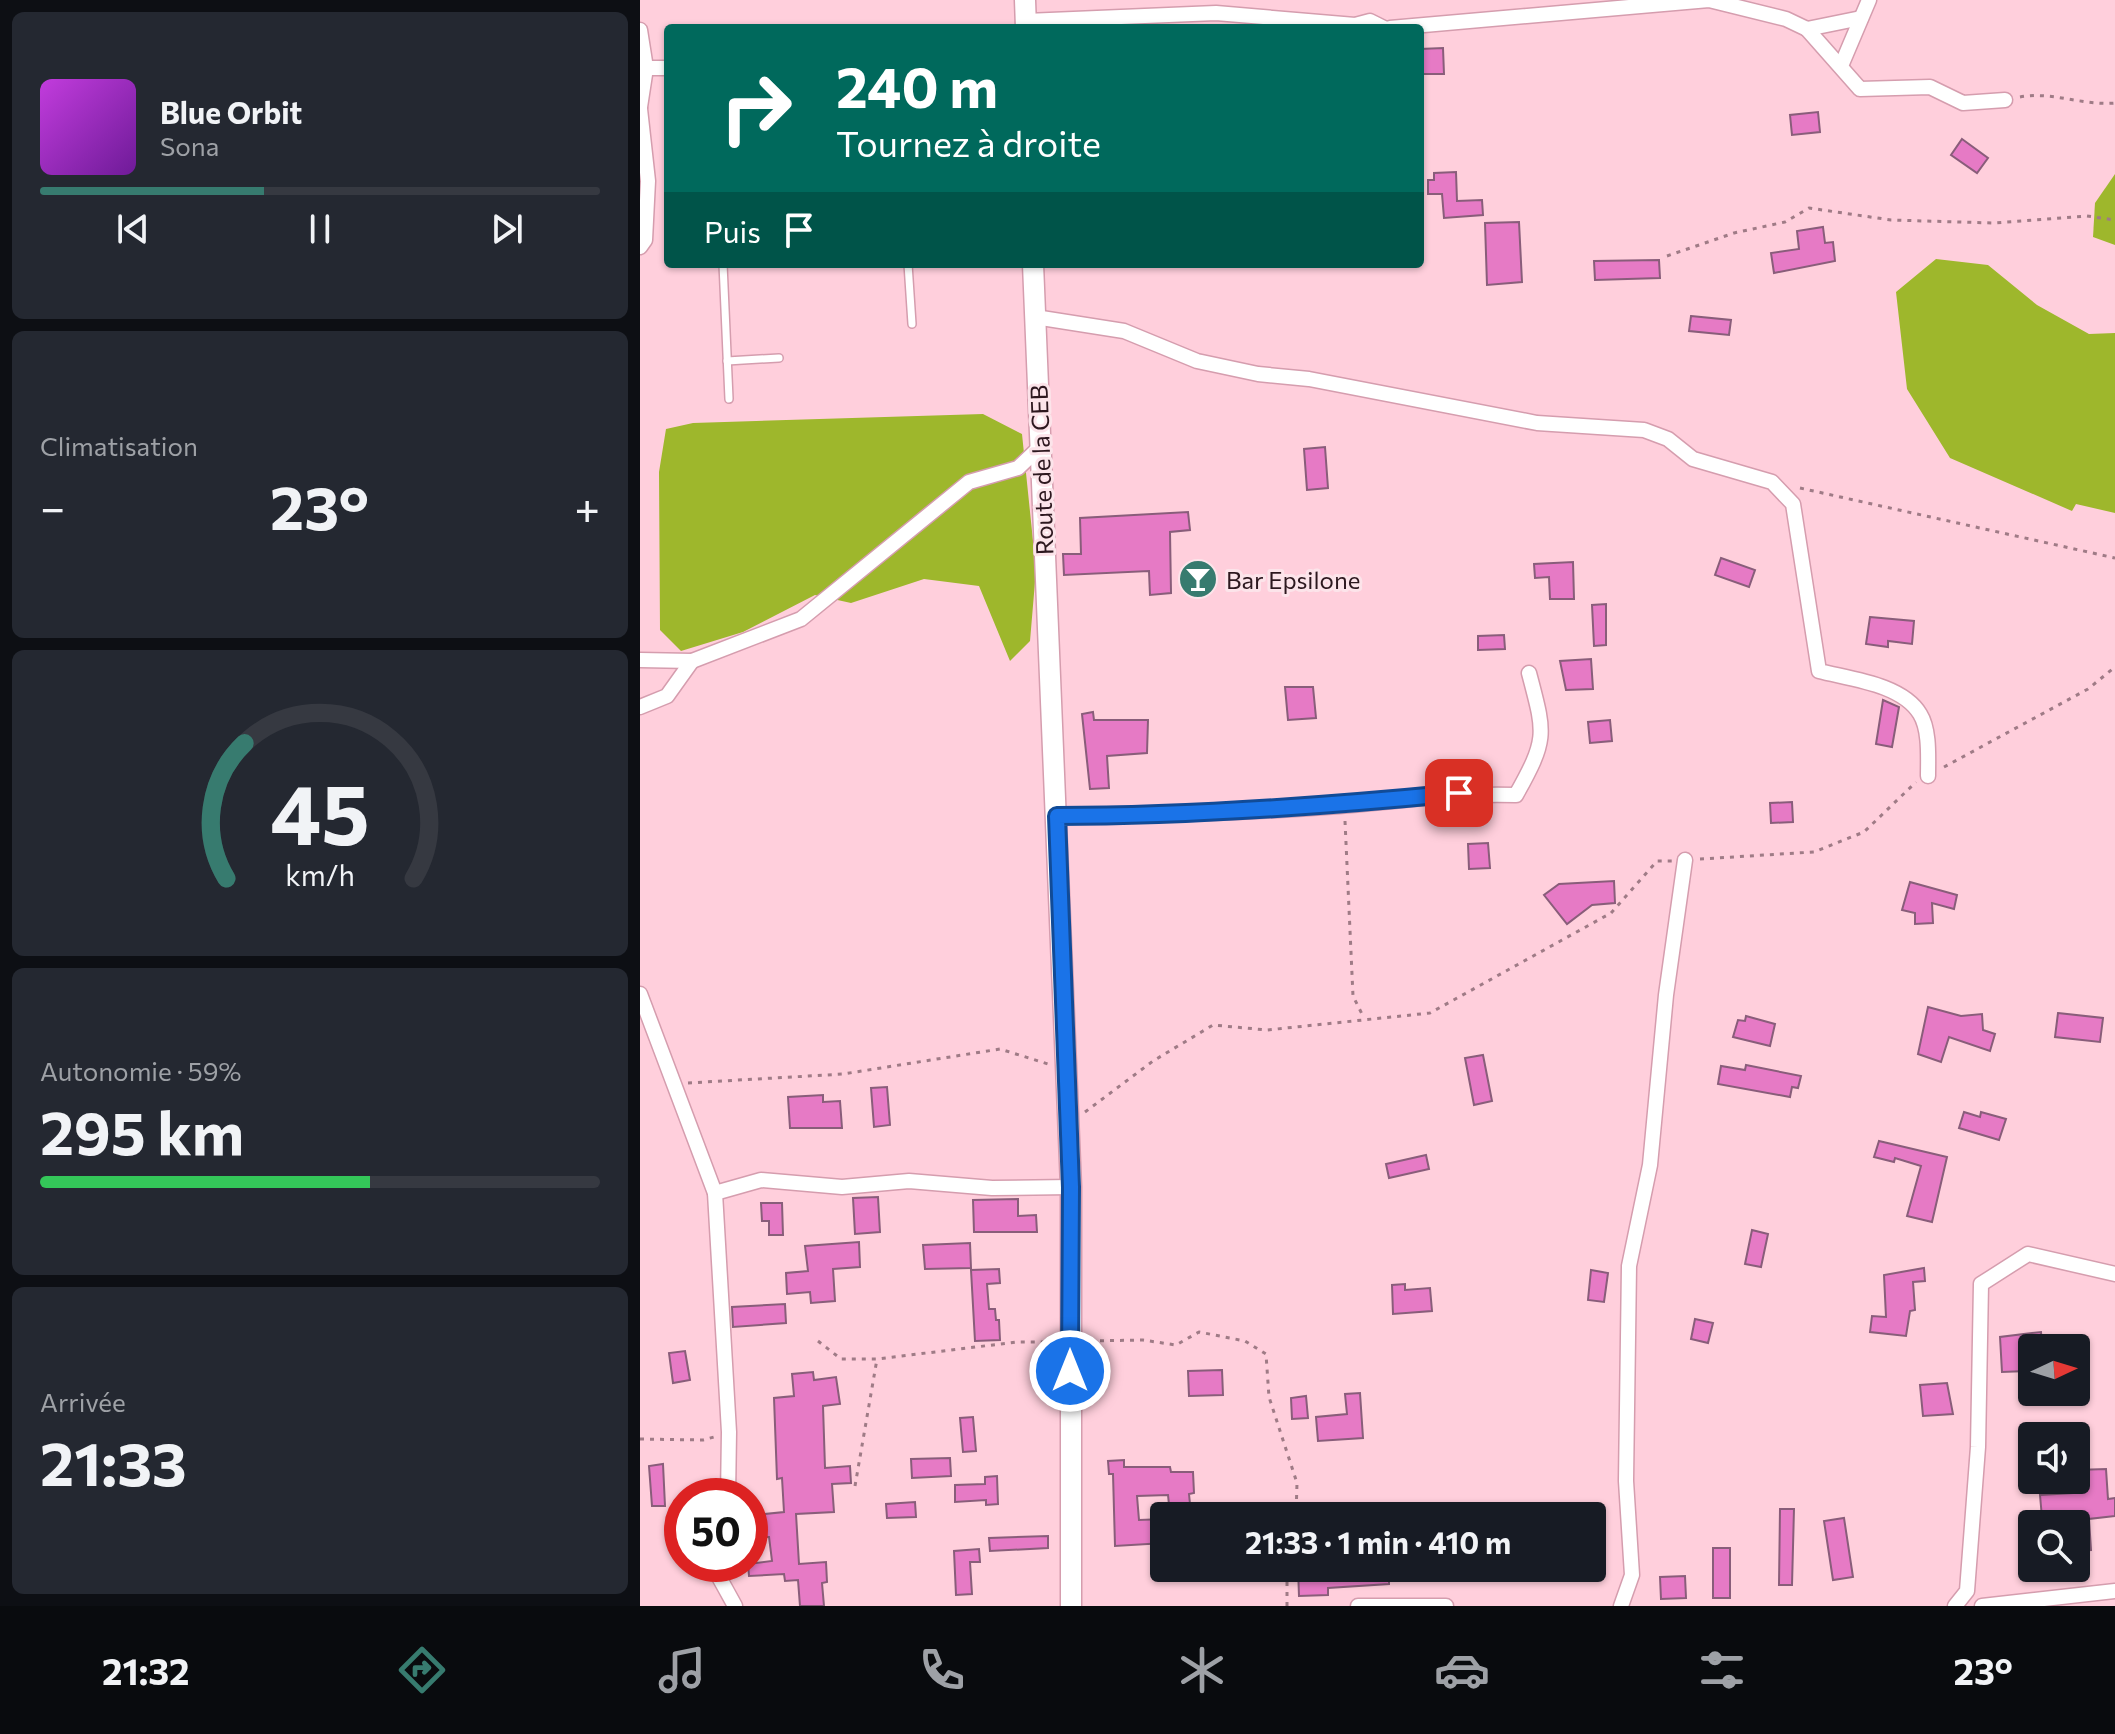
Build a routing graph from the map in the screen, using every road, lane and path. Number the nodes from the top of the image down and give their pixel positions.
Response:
1 (1869, 0) edge
2 (1219, 6) edge
3 (1025, 16) edge
4 (1861, 18) junction
5 (1348, 24) edge
6 (1424, 25) edge
7 (1807, 29) junction
8 (640, 30) edge
9 (1841, 66) junction
10 (646, 68) junction
11 (664, 68) edge
12 (2005, 100) joint
13 (2115, 103) edge
14 (640, 108) edge
15 (2115, 220) edge
16 (640, 247) edge
17 (1667, 256) dead end
18 (723, 268) edge
19 (908, 268) edge
20 (1033, 268) edge
21 (1035, 317) junction
22 (912, 324) dead end
23 (779, 358) dead end
24 (727, 361) junction
25 (729, 399) dead end
26 (1040, 447) junction
27 (1772, 482) junction
28 (2115, 558) edge
29 (640, 660) edge
30 (692, 661) junction
31 (2115, 667) edge
32 (1529, 673) dead end
33 (640, 707) edge
34 (1928, 776) junction
35 (1340, 806) junction
36 (1057, 816) junction
37 (1685, 860) junction
38 (640, 994) edge
39 (1364, 1018) junction
40 (1067, 1070) junction
41 (675, 1083) junction
42 (1069, 1122) junction
43 (1071, 1187) junction
44 (715, 1193) junction
45 (2115, 1274) edge
46 (818, 1341) dead end
47 (1070, 1342) junction
48 (877, 1359) junction
49 (729, 1432) junction
50 (640, 1439) edge
51 (728, 1478) edge
52 (855, 1486) dead end
53 (1296, 1502) edge
54 (722, 1582) edge
55 (1287, 1582) edge
56 (2115, 1591) edge
57 (735, 1606) edge
58 (1071, 1606) edge
59 (1287, 1606) edge
60 (1358, 1606) edge
61 (1446, 1606) edge
62 (1621, 1606) edge
63 (1955, 1606) edge
64 (1982, 1606) edge

1 - 4 street
2 - 3 street
2 - 5 street
4 - 7 street
4 - 9 street
6 - 7 street
7 - 9 street
8 - 10 street
9 - 12 street
10 - 11 street
10 - 14 street
12 - 13 path
14 - 16 street
15 - 17 path
18 - 24 lane
19 - 22 lane
20 - 21 main road, Route de la CEB
21 - 26 main road, Route de la CEB
21 - 27 street
23 - 24 lane
24 - 25 lane
26 - 30 street
26 - 36 main road, Route de la CEB
27 - 28 path
27 - 34 street
29 - 30 street
30 - 33 street
31 - 34 path
32 - 35 street
34 - 37 path
35 - 36 street
35 - 39 path
36 - 40 main road, Route de la CEB
37 - 39 path
37 - 62 street
38 - 41 street
39 - 42 path
40 - 41 path
40 - 42 main road, Route de la CEB
41 - 44 street
42 - 43 main road, Route de la CEB
43 - 44 street
43 - 47 main road, Route de la CEB
44 - 49 street
45 - 63 street
46 - 48 path
47 - 48 path
47 - 53 path
47 - 58 main road, Route de la CEB
48 - 52 path
49 - 50 path
49 - 51 street
54 - 57 street
55 - 59 path
56 - 64 street
60 - 61 street

